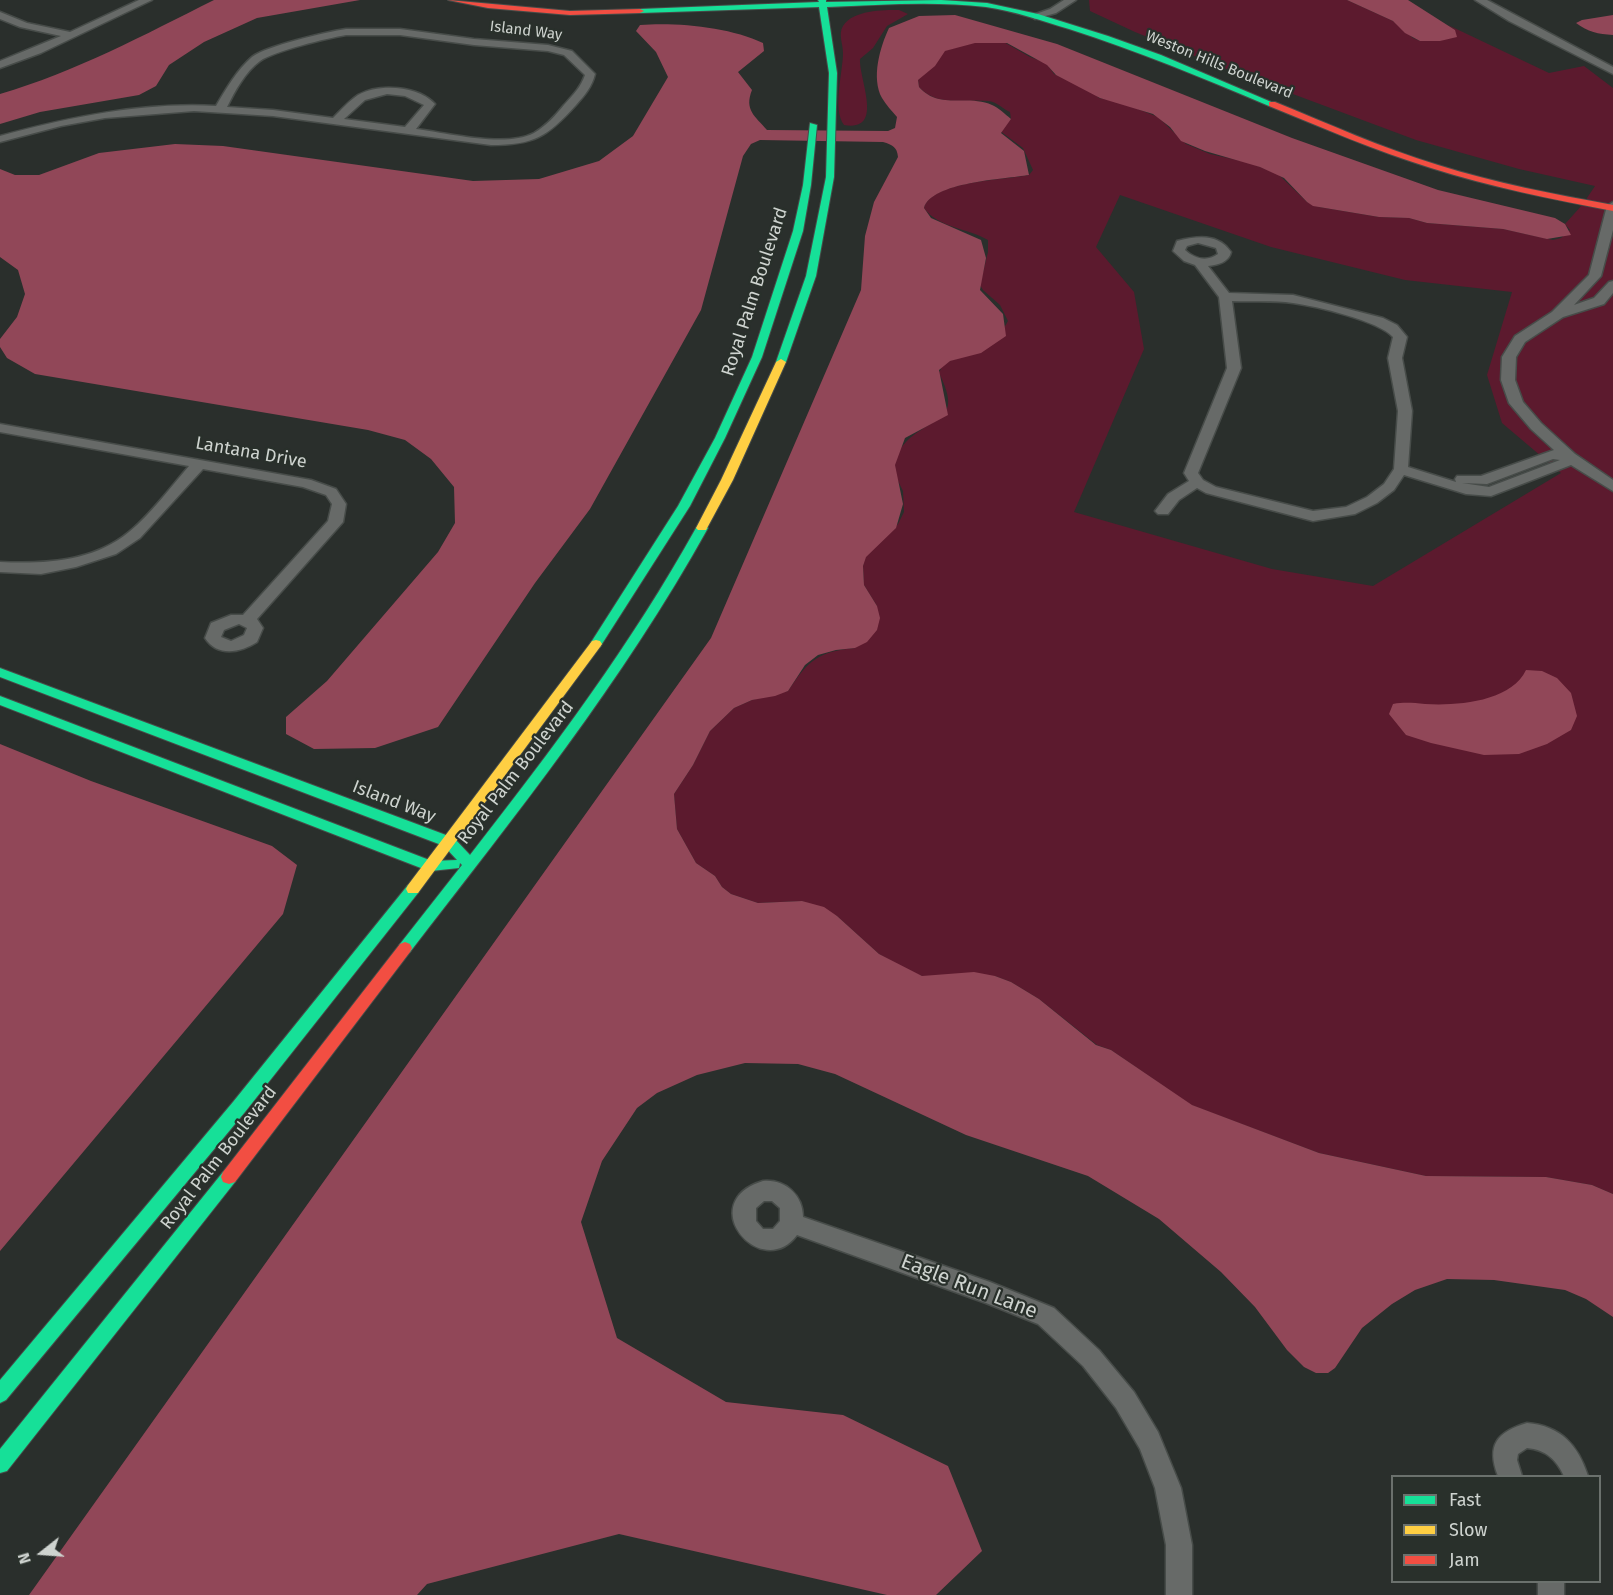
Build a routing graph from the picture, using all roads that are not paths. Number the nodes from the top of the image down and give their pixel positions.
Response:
1 (147, 0) edge
2 (452, 0) edge
3 (503, 0) edge
4 (745, 0) edge
5 (1009, 0) edge
6 (1071, 0) edge
7 (1480, 0) edge
8 (822, 2) edge
9 (490, 3) edge
10 (805, 7) edge
11 (1046, 9) edge
12 (0, 15) edge
13 (68, 34) junction
14 (0, 65) edge
15 (1612, 70) edge
16 (220, 108) junction
17 (813, 120) dead end
18 (336, 121) junction
19 (408, 131) junction
20 (0, 139) edge
21 (1612, 205) edge
22 (1200, 262) dead end
23 (1613, 285) edge
24 (1225, 297) junction
25 (1557, 315) junction
26 (0, 428) edge
27 (1570, 457) junction
28 (200, 464) junction
29 (1401, 464) junction
30 (1198, 483) junction
31 (1613, 488) edge
32 (1163, 511) dead end
33 (0, 567) edge
34 (247, 620) dead end
35 (0, 672) edge
36 (0, 700) edge
37 (449, 842) junction
38 (469, 863) junction
39 (431, 866) junction
40 (792, 1223) dead end
41 (0, 1394) edge
42 (0, 1464) edge
43 (1510, 1475) edge
44 (1575, 1475) edge
45 (1179, 1595) edge

1 - 13 street
2 - 9 main road, Weston Hills Boulevard
3 - 4 main road
5 - 11 main road, Weston Hills Boulevard
6 - 11 street
7 - 15 street
8 - 10 main road, Weston Hills Boulevard
8 - 11 main road, Weston Hills Boulevard
8 - 38 main road, Royal Palm Boulevard
9 - 10 main road, Weston Hills Boulevard
11 - 21 main road, Weston Hills Boulevard
12 - 13 street
13 - 14 street
16 - 18 street, Island Way
16 - 19 street, Island Way
16 - 20 street, Island Way
17 - 37 main road, Royal Palm Boulevard
18 - 19 street, Island Way
18 - 19 street
21 - 25 street
22 - 24 street
23 - 25 street
24 - 29 street
24 - 30 street
25 - 27 street
26 - 28 street, Lantana Drive
27 - 29 street
27 - 31 street
28 - 33 street
28 - 34 street, Lantana Drive
29 - 30 street
30 - 32 street
35 - 37 main road, Island Way
36 - 39 main road
37 - 38 main road, Island Way
37 - 39 main road, Royal Palm Boulevard
38 - 39 main road
38 - 42 main road, Royal Palm Boulevard
39 - 41 main road, Royal Palm Boulevard
40 - 45 street, Eagle Run Lane
43 - 44 street

